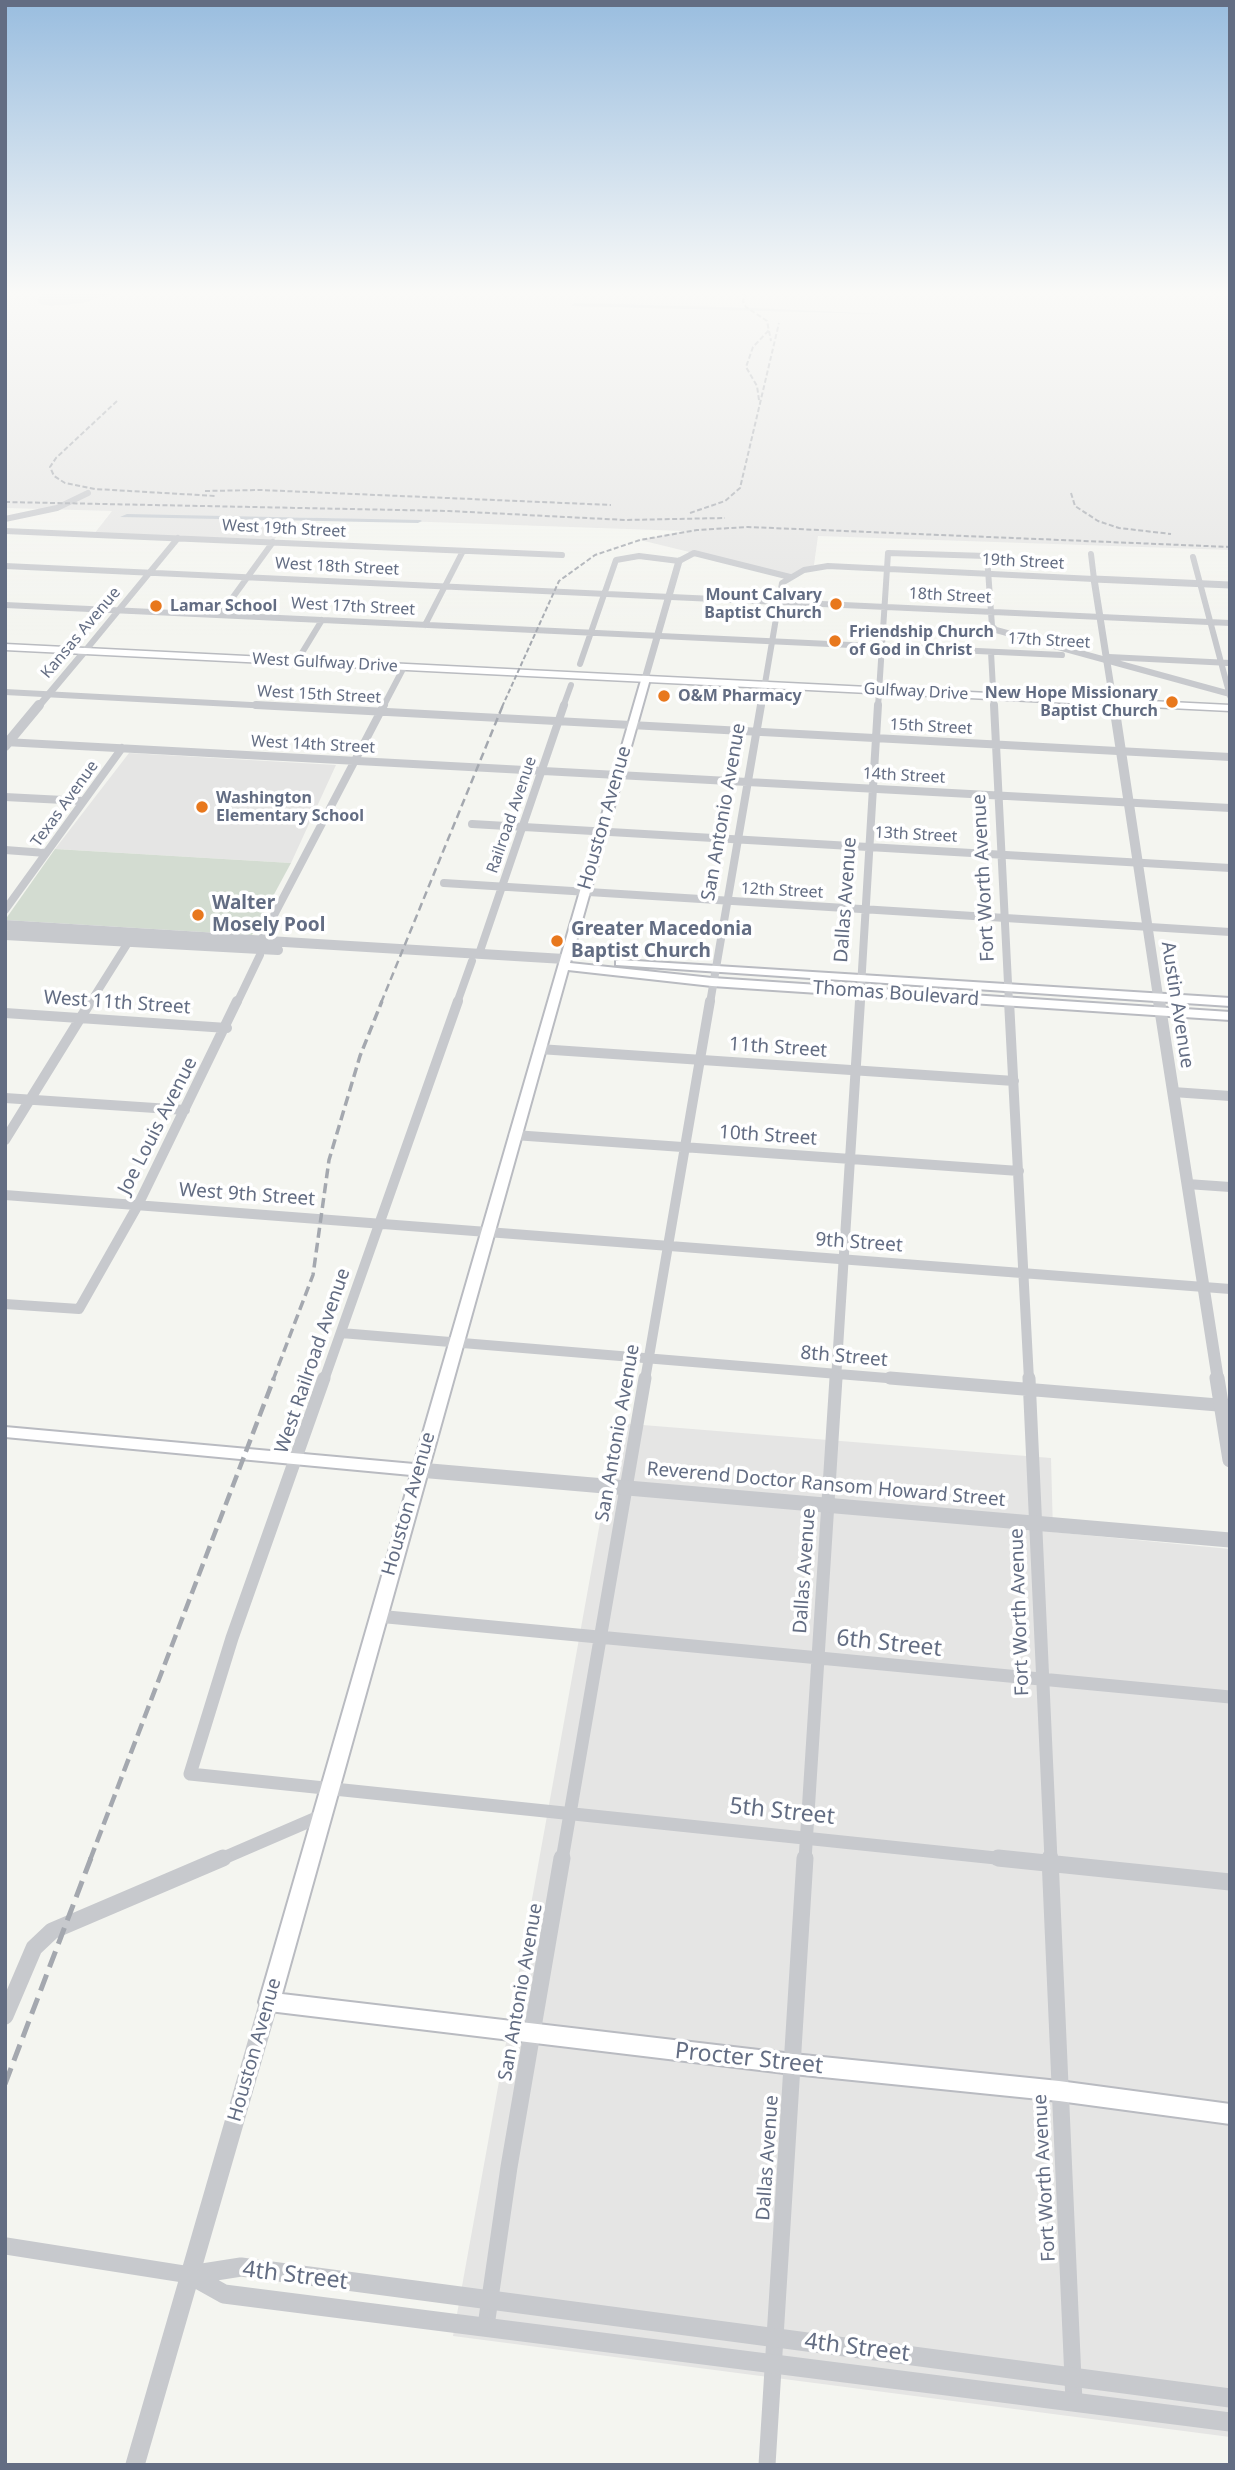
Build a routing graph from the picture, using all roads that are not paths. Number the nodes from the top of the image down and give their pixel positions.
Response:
1 (88, 493) dead end
2 (5, 519) edge
3 (5, 531) edge
4 (178, 538) junction
5 (273, 542) junction
6 (463, 551) junction
7 (1090, 554) dead end
8 (562, 555) dead end
9 (1193, 557) dead end
10 (679, 561) junction
11 (5, 566) edge
12 (886, 570) junction
13 (149, 573) junction
14 (990, 574) junction
15 (247, 577) junction
16 (790, 577) junction
17 (1094, 579) junction
18 (1200, 584) junction
19 (1230, 585) edge
20 (445, 586) junction
21 (605, 594) junction
22 (668, 597) junction
23 (777, 601) junction
24 (5, 605) edge
25 (883, 607) junction
26 (118, 610) junction
27 (992, 612) junction
28 (220, 615) junction
29 (1100, 617) junction
30 (322, 620) junction
31 (1210, 622) junction
32 (1230, 623) edge
33 (425, 625) junction
34 (591, 632) junction
35 (657, 636) junction
36 (771, 641) junction
37 (5, 647) edge
38 (882, 647) junction
39 (85, 651) junction
40 (991, 652) junction
41 (1086, 656) junction
42 (1107, 660) junction
43 (296, 661) junction
44 (1221, 663) junction
45 (1230, 663) edge
46 (580, 664) dead end
47 (404, 667) junction
48 (645, 679) junction
49 (571, 685) dead end
50 (764, 685) junction
51 (879, 691) junction
52 (5, 692) edge
53 (48, 695) junction
54 (1230, 695) edge
55 (995, 696) junction
56 (1113, 702) junction
57 (1230, 708) edge
58 (380, 712) junction
59 (560, 721) junction
60 (631, 725) junction
61 (755, 732) junction
62 (875, 738) junction
63 (6, 743) edge
64 (997, 744) junction
65 (122, 748) junction
66 (1121, 751) junction
67 (1230, 757) edge
68 (354, 761) junction
69 (542, 772) junction
70 (618, 775) junction
71 (748, 782) junction
72 (873, 789) junction
73 (1000, 795) junction
74 (5, 797) edge
75 (83, 801) junction
76 (1130, 802) junction
77 (1230, 808) edge
78 (472, 824) dead end
79 (523, 827) junction
80 (601, 831) junction
81 (737, 839) junction
82 (869, 846) junction
83 (5, 850) edge
84 (46, 853) junction
85 (1002, 854) junction
86 (1138, 862) junction
87 (1230, 868) edge
88 (444, 883) dead end
89 (503, 887) junction
90 (583, 893) junction
91 (726, 901) junction
92 (5, 910) edge
93 (865, 910) junction
94 (1005, 918) junction
95 (5, 925) edge
96 (1148, 927) junction
97 (1230, 932) edge
98 (5, 935) edge
99 (129, 941) junction
100 (260, 948) junction
101 (475, 958) junction
102 (564, 962) junction
103 (714, 969) junction
104 (712, 982) junction
105 (860, 985) junction
106 (1009, 988) junction
107 (1159, 997) junction
108 (1010, 1002) junction
109 (1230, 1002) edge
110 (1161, 1012) junction
111 (5, 1013) edge
112 (1230, 1016) edge
113 (81, 1018) junction
114 (227, 1028) junction
115 (539, 1049) junction
116 (700, 1060) junction
117 (854, 1070) junction
118 (1014, 1081) junction
119 (1173, 1092) junction
120 (1230, 1096) edge
121 (5, 1098) edge
122 (31, 1100) junction
123 (185, 1110) junction
124 (514, 1135) junction
125 (5, 1140) edge
126 (685, 1147) junction
127 (849, 1159) junction
128 (1019, 1171) junction
129 (1187, 1184) junction
130 (1230, 1187) edge
131 (5, 1195) edge
132 (138, 1205) junction
133 (380, 1224) junction
134 (486, 1232) junction
135 (669, 1246) junction
136 (842, 1259) junction
137 (1023, 1273) junction
138 (1203, 1287) junction
139 (1230, 1289) edge
140 (5, 1304) edge
141 (341, 1333) junction
142 (455, 1342) junction
143 (649, 1359) junction
144 (836, 1374) junction
145 (1029, 1390) junction
146 (1225, 1406) edge
147 (5, 1432) edge
148 (298, 1458) junction
149 (1230, 1460) edge
150 (419, 1470) junction
151 (626, 1487) junction
152 (829, 1505) junction
153 (1036, 1523) junction
154 (1230, 1540) edge
155 (377, 1616) junction
156 (600, 1637) junction
157 (819, 1658) junction
158 (1042, 1679) junction
159 (1230, 1697) edge
160 (190, 1774) joint
161 (328, 1788) junction
162 (570, 1813) junction
163 (321, 1816) junction
164 (807, 1838) junction
165 (1050, 1863) junction
166 (1230, 1882) edge
167 (269, 2002) junction
168 (5, 2017) edge
169 (531, 2035) junction
170 (793, 2064) junction
171 (1059, 2091) junction
172 (1230, 2114) edge
173 (6, 2246) edge
174 (190, 2275) junction
175 (489, 2300) junction
176 (486, 2326) junction
177 (775, 2336) junction
178 (772, 2364) junction
179 (1073, 2376) junction
180 (1230, 2398) edge
181 (1074, 2402) junction
182 (1230, 2422) edge
183 (135, 2465) edge
184 (767, 2465) edge

1 - 2 street
3 - 4 street, West 19th Street
4 - 5 street, West 19th Street
4 - 13 street, Kansas Avenue
5 - 6 street, West 19th Street
5 - 15 street
6 - 8 street, West 19th Street
6 - 20 street
7 - 17 street, Austin Avenue
9 - 18 street
10 - 16 street
10 - 21 street
10 - 22 street, Houston Avenue
11 - 13 street, West 18th Street
12 - 14 street, 19th Street
12 - 14 street, Dallas Avenue
12 - 16 street, 19th Street
12 - 25 street, Dallas Avenue
13 - 15 street, West 18th Street
13 - 26 street, Kansas Avenue
14 - 17 street, 19th Street
14 - 27 street
15 - 20 street, West 18th Street
15 - 28 street
16 - 23 street, San Antonio Avenue
17 - 18 street, 19th Street
17 - 29 street, Austin Avenue
18 - 19 street, 19th Street
18 - 31 street
20 - 21 street, West 18th Street
20 - 33 street
21 - 22 street, West 18th Street
21 - 34 street
22 - 23 street, 18th Street
22 - 35 street, Houston Avenue
23 - 25 street, 18th Street
23 - 36 street, San Antonio Avenue
24 - 26 street, West 17th Street
25 - 27 street, 18th Street
25 - 38 street, Dallas Avenue
26 - 28 street, West 17th Street
26 - 39 street, Kansas Avenue
27 - 29 street, 18th Street
27 - 41 street
28 - 30 street, West 17th Street
29 - 31 street, 18th Street
29 - 42 street, Austin Avenue
30 - 33 street, West 17th Street
30 - 43 street
31 - 32 street, 18th Street
31 - 44 street
33 - 34 street, West 17th Street
34 - 35 street, West 17th Street
34 - 46 street
35 - 36 street, 17th Street
35 - 48 street, Houston Avenue
36 - 38 street, 17th Street
36 - 50 street, San Antonio Avenue
37 - 39 main road, West Gulfway Drive
38 - 40 street, 17th Street
38 - 51 street, Dallas Avenue
39 - 43 main road, West Gulfway Drive
39 - 53 street, Kansas Avenue
40 - 41 street, 17th Street
40 - 55 street, Fort Worth Avenue
41 - 42 street, 17th Street
42 - 44 street, 17th Street
42 - 54 street
42 - 56 street, Austin Avenue
43 - 47 main road, West Gulfway Drive
44 - 45 street, 17th Street
44 - 54 street
47 - 48 main road, West Gulfway Drive
47 - 58 street, Joe Louis Avenue
48 - 50 main road, Gulfway Drive
48 - 60 main road, Houston Avenue
49 - 59 street, Railroad Avenue
50 - 51 main road, Gulfway Drive
50 - 61 street, San Antonio Avenue
51 - 55 main road, Gulfway Drive
51 - 62 street, Dallas Avenue
52 - 53 street, West 15th Street
53 - 58 street, West 15th Street
53 - 63 street, Kansas Avenue
55 - 56 main road, Gulfway Drive
55 - 64 street, Fort Worth Avenue
56 - 57 main road, Gulfway Drive
56 - 66 street, Austin Avenue
58 - 59 street, West 15th Street
58 - 68 street, Joe Louis Avenue
59 - 60 street, West 15th Street
59 - 69 street, Railroad Avenue
60 - 61 street, 15th Street
60 - 70 main road, Houston Avenue
61 - 62 street, 15th Street
61 - 71 street, San Antonio Avenue
62 - 64 street, 15th Street
62 - 72 street, Dallas Avenue
63 - 65 street, West 14th Street
64 - 66 street, 15th Street
64 - 73 street, Fort Worth Avenue
65 - 68 street, West 14th Street
65 - 75 street, Texas Avenue
66 - 67 street, 15th Street
66 - 76 street, Austin Avenue
68 - 69 street, West 14th Street
68 - 100 street, Joe Louis Avenue
69 - 70 street, West 14th Street
69 - 79 street, Railroad Avenue
70 - 71 street, 14th Street
70 - 80 main road, Houston Avenue
71 - 72 street, 14th Street
71 - 81 street, San Antonio Avenue
72 - 73 street, 14th Street
72 - 82 street, Dallas Avenue
73 - 76 street, 14th Street
73 - 85 street, Fort Worth Avenue
74 - 75 street
75 - 84 street, Texas Avenue
76 - 77 street, 14th Street
76 - 86 street, Austin Avenue
78 - 79 street, 13th Street
79 - 80 street, 13th Street
79 - 89 street, Railroad Avenue
80 - 81 street, 13th Street
80 - 90 main road, Houston Avenue
81 - 82 street, 13th Street
81 - 91 street, San Antonio Avenue
82 - 85 street, 13th Street
82 - 93 street, Dallas Avenue
83 - 84 street
84 - 92 street, Texas Avenue
85 - 86 street, 13th Street
85 - 94 street, Fort Worth Avenue
86 - 87 street, 13th Street
86 - 96 street, Austin Avenue
88 - 89 street, 12th Street
89 - 90 street, 12th Street
89 - 101 street, Railroad Avenue
90 - 91 street, 12th Street
90 - 102 main road, Houston Avenue
91 - 93 street, 12th Street
91 - 103 street, San Antonio Avenue
93 - 94 street, 12th Street
93 - 105 street, Dallas Avenue
94 - 96 street, 12th Street
94 - 106 street, Fort Worth Avenue
95 - 100 street
96 - 97 street, 12th Street
96 - 107 street, Austin Avenue
98 - 99 street
99 - 100 street
99 - 113 street
100 - 101 street
100 - 114 street, Joe Louis Avenue
101 - 102 street
101 - 133 street, West Railroad Avenue
102 - 103 main road, Thomas Boulevard
102 - 104 main road, Thomas Boulevard
102 - 115 main road, Houston Avenue
103 - 104 street, San Antonio Avenue
103 - 105 main road, Thomas Boulevard
104 - 105 main road, Thomas Boulevard
104 - 116 street, San Antonio Avenue
105 - 106 main road, Thomas Boulevard
105 - 108 main road, Thomas Boulevard
105 - 117 street, Dallas Avenue
106 - 107 main road, Thomas Boulevard
106 - 108 street, Fort Worth Avenue
107 - 109 main road, Thomas Boulevard
107 - 110 street, Austin Avenue
108 - 110 main road, Thomas Boulevard
108 - 118 street, Fort Worth Avenue
110 - 112 main road, Thomas Boulevard
110 - 119 street, Austin Avenue
111 - 113 street, West 11th Street
113 - 114 street, West 11th Street
113 - 122 street
114 - 123 street, Joe Louis Avenue
115 - 116 street, 11th Street
115 - 124 main road, Houston Avenue
116 - 117 street, 11th Street
116 - 126 street, San Antonio Avenue
117 - 118 street, 11th Street
117 - 127 street, Dallas Avenue
118 - 128 street, Fort Worth Avenue
119 - 120 street
119 - 129 street, Austin Avenue
121 - 122 street
122 - 123 street
122 - 125 street
123 - 132 street, Joe Louis Avenue
124 - 126 street, 10th Street
124 - 134 main road, Houston Avenue
126 - 127 street, 10th Street
126 - 135 street, San Antonio Avenue
127 - 128 street, 10th Street
127 - 136 street, Dallas Avenue
128 - 137 street, Fort Worth Avenue
129 - 130 street
129 - 138 street, Austin Avenue
131 - 132 street, West 9th Street
132 - 133 street, West 9th Street
132 - 140 street, Joe Louis Avenue
133 - 134 street, West 9th Street
133 - 141 street, West Railroad Avenue
134 - 135 street, 9th Street
134 - 142 main road, Houston Avenue
135 - 136 street, 9th Street
135 - 143 street, San Antonio Avenue
136 - 137 street, 9th Street
136 - 144 street, Dallas Avenue
137 - 138 street, 9th Street
137 - 145 street, Fort Worth Avenue
138 - 139 street, 9th Street
138 - 146 street, Austin Avenue
141 - 142 street, 8th Street
141 - 148 street, West Railroad Avenue
142 - 143 street, 8th Street
142 - 150 main road, Houston Avenue
143 - 144 street, 8th Street
143 - 151 street, San Antonio Avenue
144 - 145 street, 8th Street
144 - 152 street, Dallas Avenue
145 - 146 street, 8th Street
145 - 153 street, Fort Worth Avenue
146 - 149 street, Austin Avenue
147 - 148 main road
148 - 150 main road
148 - 160 street, West Railroad Avenue
150 - 151 street, Reverend Doctor Ransom Howard Street
150 - 155 main road, Houston Avenue
151 - 152 street, Reverend Doctor Ransom Howard Street
151 - 156 street, San Antonio Avenue
152 - 153 street, Reverend Doctor Ransom Howard Street
152 - 157 street, Dallas Avenue
153 - 154 street, Reverend Doctor Ransom Howard Street
153 - 158 street, Fort Worth Avenue
155 - 156 street, 6th Street
155 - 161 main road, Houston Avenue
156 - 157 street, 6th Street
156 - 162 street, San Antonio Avenue
157 - 158 street, 6th Street
157 - 164 street, Dallas Avenue
158 - 159 street, 6th Street
158 - 165 street, Fort Worth Avenue
160 - 161 street, 5th Street
161 - 162 street, 5th Street
161 - 163 main road, Houston Avenue
162 - 164 street, 5th Street
162 - 169 street, San Antonio Avenue
163 - 167 main road, Houston Avenue
163 - 168 street
164 - 165 street, 5th Street
164 - 170 street, Dallas Avenue
165 - 166 street, 5th Street
165 - 171 street, Fort Worth Avenue
167 - 169 main road, Procter Street
167 - 174 street, Houston Avenue
169 - 170 main road, Procter Street
169 - 175 street, San Antonio Avenue
170 - 171 main road, Procter Street
170 - 177 street, Dallas Avenue
171 - 172 main road, Procter Street
171 - 179 street, Fort Worth Avenue
173 - 174 street
174 - 175 street, 4th Street
174 - 176 street, 4th Street
174 - 183 street, Houston Avenue
175 - 176 street, San Antonio Avenue
175 - 177 street, 4th Street
176 - 178 street, 4th Street
177 - 178 street, Dallas Avenue
177 - 179 street, 4th Street
178 - 181 street, 4th Street
178 - 184 street, Dallas Avenue
179 - 180 street, 4th Street
179 - 181 street, Fort Worth Avenue
181 - 182 street, 4th Street

